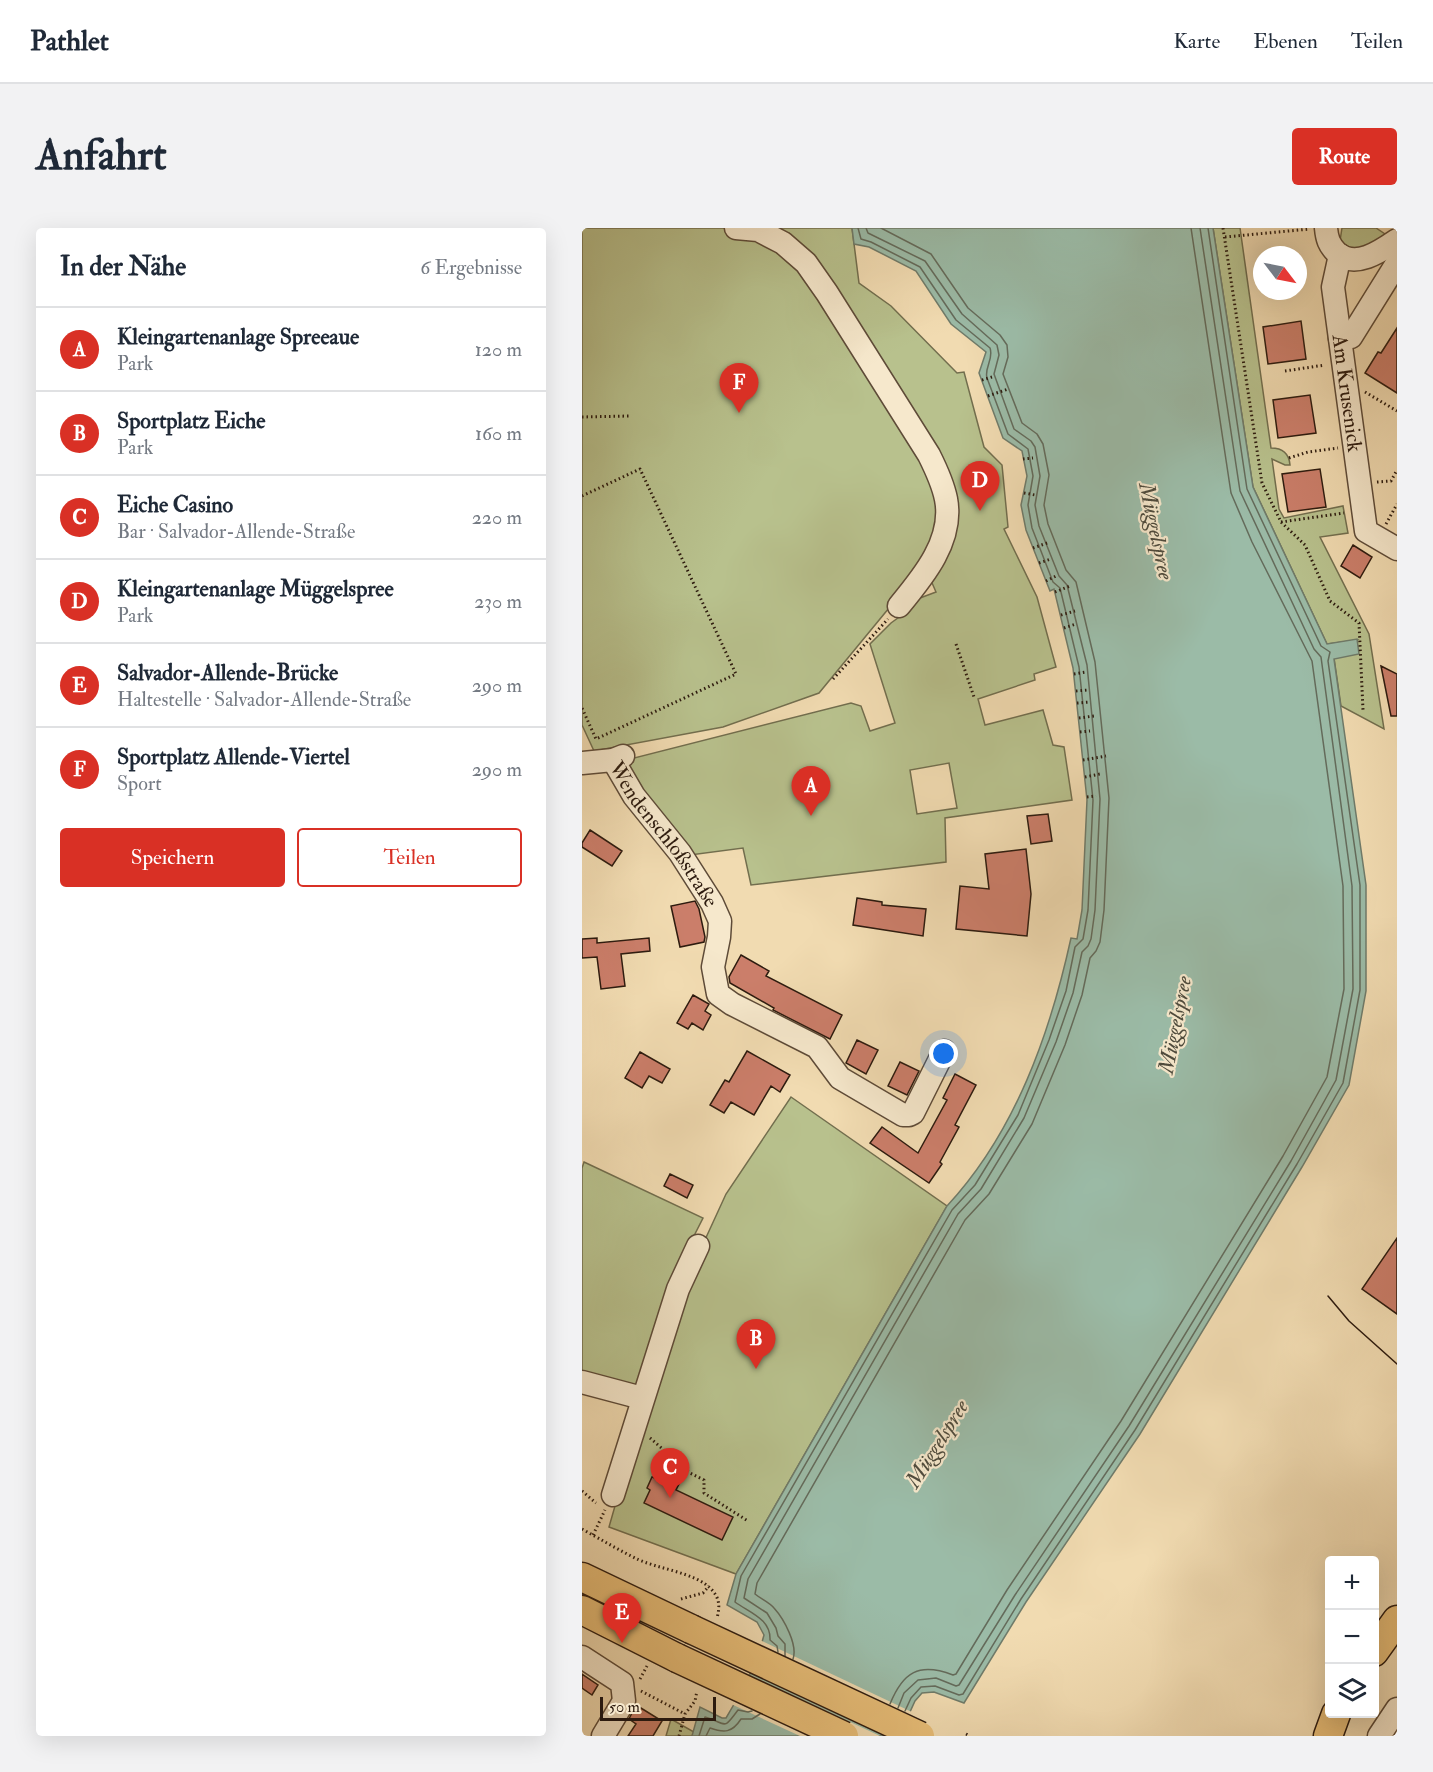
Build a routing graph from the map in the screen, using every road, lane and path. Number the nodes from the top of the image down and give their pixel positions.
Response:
1 (736, 228) edge
2 (1223, 228) edge
3 (1319, 229) edge
4 (1225, 237) junction
5 (1397, 240) edge
6 (1340, 255) junction
7 (1397, 263) edge
8 (1340, 338) junction
9 (1285, 371) dead end
10 (1345, 372) junction
11 (992, 377) dead end
12 (982, 380) dead end
13 (1008, 388) dead end
14 (988, 396) dead end
15 (1397, 411) edge
16 (628, 416) dead end
17 (582, 417) edge
18 (1355, 446) junction
19 (1033, 458) dead end
20 (1289, 458) dead end
21 (1023, 459) dead end
22 (1397, 470) edge
23 (1360, 484) junction
24 (1023, 493) dead end
25 (1035, 495) dead end
26 (582, 496) edge
27 (1365, 521) junction
28 (1281, 522) junction
29 (1050, 542) dead end
30 (1033, 548) dead end
31 (1397, 549) edge
32 (1051, 559) dead end
33 (1039, 563) dead end
34 (1056, 576) dead end
35 (1046, 581) dead end
36 (1070, 586) dead end
37 (1055, 592) dead end
38 (899, 606) joint
39 (1075, 611) dead end
40 (1060, 615) dead end
41 (1076, 624) dead end
42 (1064, 628) dead end
43 (956, 644) dead end
44 (1086, 672) dead end
45 (1074, 674) dead end
46 (833, 679) dead end
47 (1088, 690) dead end
48 (1076, 691) dead end
49 (974, 697) dead end
50 (1090, 702) dead end
51 (1077, 703) dead end
52 (582, 708) edge
53 (1363, 710) dead end
54 (1094, 716) dead end
55 (1079, 718) dead end
56 (1090, 731) dead end
57 (1080, 732) dead end
58 (1106, 756) dead end
59 (1083, 760) dead end
60 (582, 763) edge
61 (1100, 774) dead end
62 (1085, 777) dead end
63 (1096, 796) dead end
64 (1087, 797) dead end
65 (944, 1051) dead end
66 (698, 1246) dead end
67 (582, 1382) edge
68 (642, 1398) junction
69 (633, 1428) junction
70 (582, 1491) edge
71 (604, 1498) junction
72 (748, 1521) dead end
73 (593, 1535) dead end
74 (582, 1577) edge
75 (710, 1586) dead end
76 (680, 1599) dead end
77 (582, 1610) edge
78 (1397, 1620) edge
79 (1379, 1645) edge
80 (582, 1657) edge
81 (664, 1658) junction
82 (1397, 1709) edge
83 (1334, 1718) edge
84 (603, 1736) edge
85 (679, 1736) edge
86 (844, 1736) edge
87 (920, 1736) edge
88 (1328, 1736) edge
89 (1379, 1736) edge

1 - 38 street
2 - 4 path
3 - 4 path
3 - 6 street
4 - 28 path
5 - 6 street
6 - 8 street, Am Krusenick
7 - 8 street
8 - 10 street, Am Krusenick
9 - 10 path
10 - 15 path
10 - 18 street, Am Krusenick
11 - 12 path
13 - 14 path
16 - 17 path
18 - 20 path
18 - 23 street, Am Krusenick
19 - 21 path
22 - 23 path
23 - 27 street, Am Krusenick
24 - 25 path
26 - 52 path
27 - 28 path
27 - 31 street
28 - 53 path
29 - 30 path
32 - 33 path
34 - 35 path
36 - 37 path
38 - 46 path
39 - 40 path
41 - 42 path
43 - 49 path
44 - 45 path
47 - 48 path
50 - 51 path
54 - 55 path
56 - 57 path
58 - 59 path
60 - 65 street, Wendenschloßstraße
61 - 62 path
63 - 64 path
66 - 68 street
67 - 68 street
68 - 69 street
69 - 71 street
69 - 72 path
70 - 71 path
71 - 73 path
74 - 87 main road, bridge
75 - 76 path
77 - 81 main road
78 - 79 main road
80 - 84 street
81 - 85 path
81 - 86 main road, bridge
82 - 89 street
83 - 88 main road

